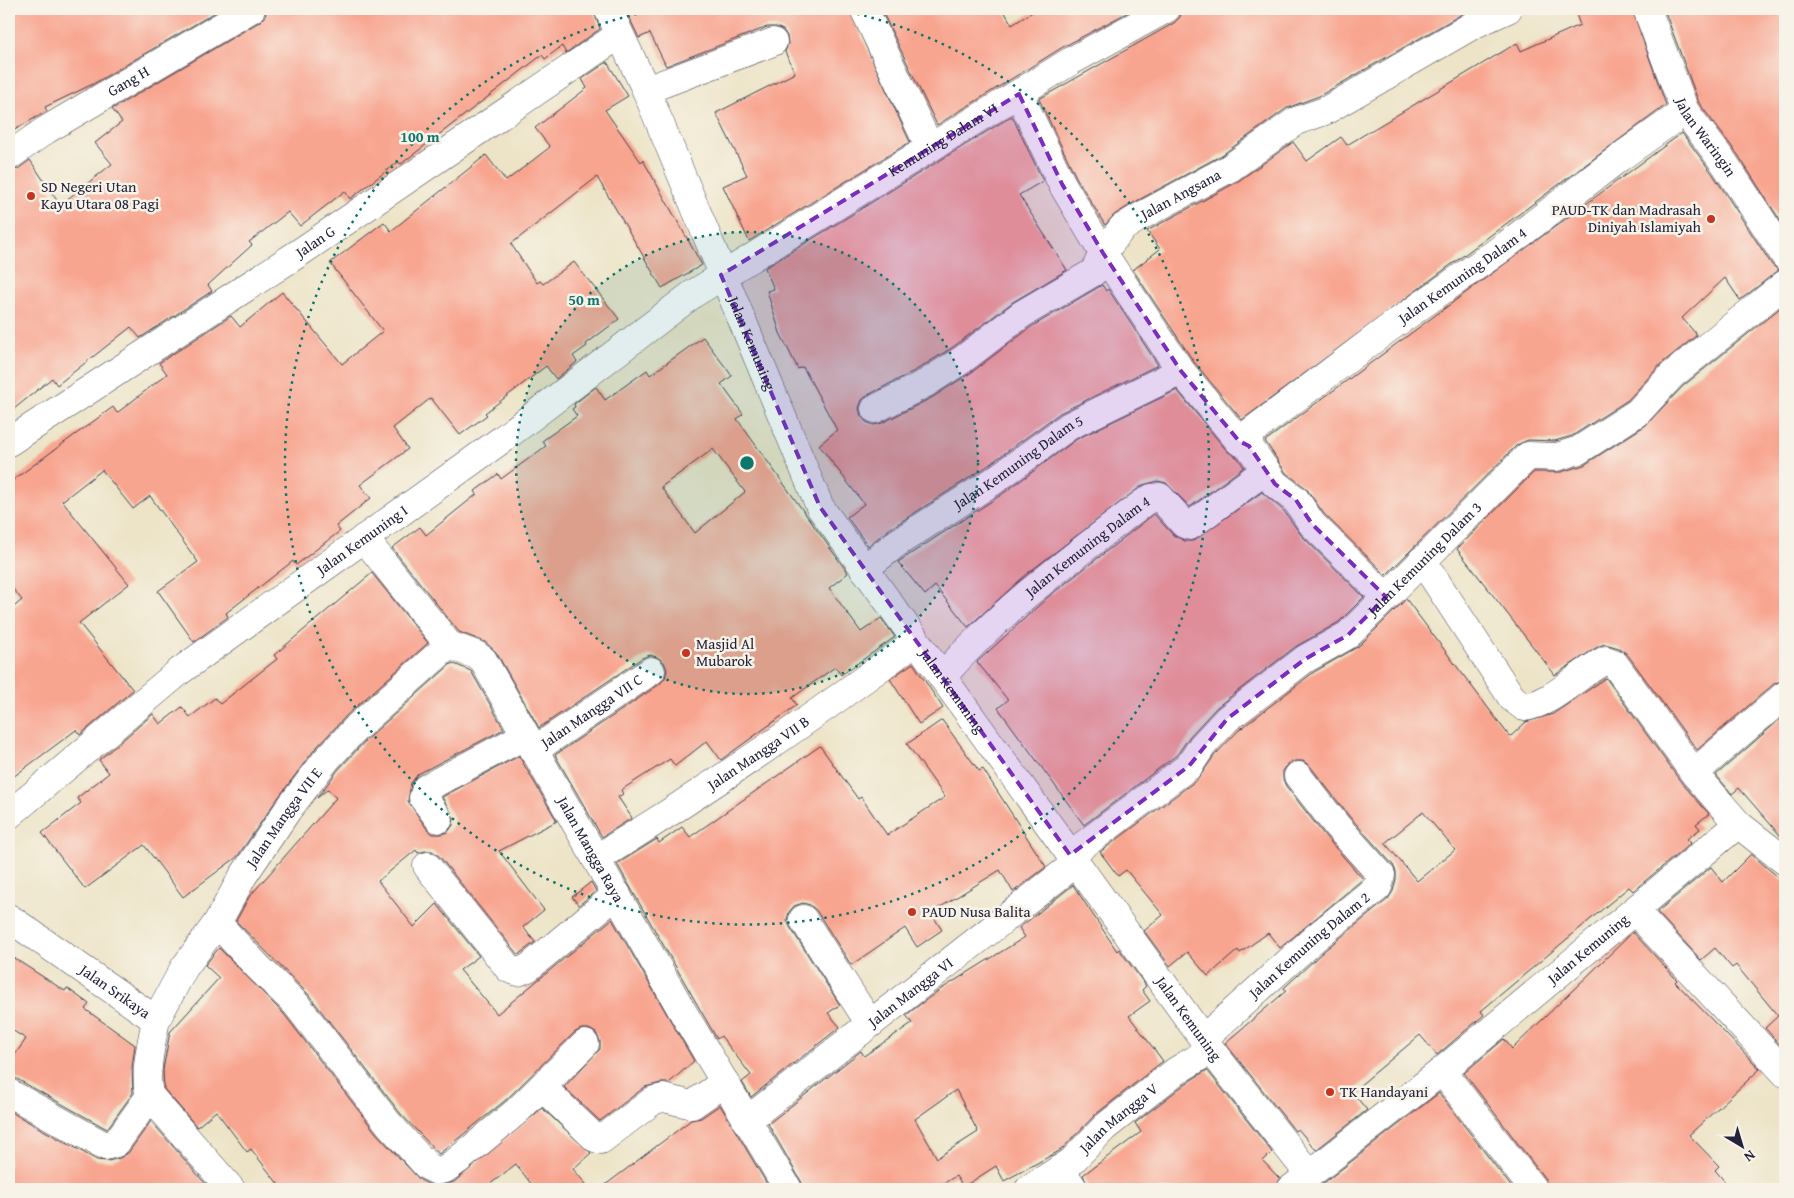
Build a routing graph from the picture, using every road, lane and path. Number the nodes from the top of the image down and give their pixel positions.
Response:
1 (251, 9) edge
2 (608, 9) edge
3 (864, 9) edge
4 (1166, 9) edge
5 (1508, 9) edge
6 (1647, 9) edge
7 (619, 35) junction
8 (773, 42) dead end
9 (646, 90) junction
10 (1019, 94) junction
11 (1685, 111) junction
12 (930, 148) junction
13 (9, 156) edge
14 (1103, 253) junction
15 (1785, 256) edge
16 (721, 275) junction
17 (1785, 284) edge
18 (1181, 371) junction
19 (875, 409) dead end
20 (1239, 441) junction
21 (9, 442) edge
22 (1266, 470) junction
23 (364, 538) junction
24 (1422, 560) junction
25 (864, 569) junction
26 (1386, 597) junction
27 (916, 641) junction
28 (449, 645) junction
29 (651, 671) dead end
30 (942, 677) junction
31 (1785, 695) edge
32 (529, 743) junction
33 (1694, 773) junction
34 (1298, 776) dead end
35 (14, 800) edge
36 (439, 819) dead end
37 (1738, 824) junction
38 (596, 858) junction
39 (1073, 859) junction
40 (1785, 862) edge
41 (427, 866) dead end
42 (617, 894) junction
43 (1635, 912) junction
44 (9, 918) edge
45 (803, 919) dead end
46 (217, 923) junction
47 (156, 1020) junction
48 (870, 1024) junction
49 (585, 1044) dead end
50 (1207, 1045) junction
51 (1442, 1072) junction
52 (1785, 1072) edge
53 (725, 1082) junction
54 (542, 1087) junction
55 (9, 1093) edge
56 (150, 1096) junction
57 (746, 1121) junction
58 (1067, 1179) edge
59 (1300, 1182) edge
60 (231, 1189) edge
61 (788, 1189) edge
62 (1029, 1189) edge
63 (1533, 1189) edge

1 - 13 street, Gang H
2 - 7 street, Jalan Kemuning
3 - 12 street
4 - 10 street, Kemuning Dalam VI
5 - 14 street, Jalan Angsana
6 - 11 street, Jalan Waringin
7 - 9 street, Jalan Kemuning
7 - 21 street, Jalan G
8 - 9 street
9 - 16 street, Jalan Kemuning
10 - 12 street, Kemuning Dalam VI
10 - 14 street
11 - 15 street, Jalan Waringin
11 - 20 street, Jalan Kemuning Dalam 4
12 - 16 street, Kemuning Dalam VI
14 - 18 street
14 - 19 street, Jalan Angsana
16 - 23 street, Jalan Kemuning I
16 - 25 street, Jalan Kemuning
17 - 24 street, Jalan Kemuning Dalam 3
18 - 20 street
18 - 25 street, Jalan Kemuning Dalam 5
20 - 22 street
22 - 26 street
22 - 30 street, Jalan Kemuning Dalam 4
23 - 28 street
23 - 35 street, Jalan Kemuning I
24 - 26 street, Jalan Kemuning Dalam 3
24 - 33 street
25 - 27 street, Jalan Kemuning
26 - 39 street, Jalan Kemuning Dalam 3
27 - 30 street, Jalan Kemuning
27 - 38 street, Jalan Mangga VII B
28 - 32 street, Jalan Mangga Raya
28 - 46 street, Jalan Mangga VII E
29 - 32 street, Jalan Mangga VII C
30 - 39 street, Jalan Kemuning
31 - 33 street
32 - 36 street, Jalan Mangga VII C
32 - 38 street, Jalan Mangga Raya
33 - 37 street
34 - 50 street, Jalan Kemuning Dalam 2
37 - 40 street
37 - 43 street
38 - 42 street, Jalan Mangga Raya
39 - 48 street, Jalan Mangga VI
39 - 50 street, Jalan Kemuning
41 - 42 street
42 - 53 street, Jalan Mangga Raya
43 - 51 street, Jalan Kemuning
43 - 52 street, Jalan Kemuning
44 - 47 street, Jalan Srikaya
45 - 48 street
46 - 47 street, Jalan Mangga VII E
46 - 54 street
47 - 56 street, Jalan Srikaya
48 - 57 street, Jalan Mangga VI
49 - 54 street
50 - 58 street, Jalan Mangga V
50 - 59 street, Jalan Kemuning
51 - 59 street, Jalan Kemuning
51 - 63 street
53 - 54 street
53 - 57 street, Jalan Mangga Raya
55 - 56 street
56 - 60 street
57 - 61 street, Jalan Mangga Raya
58 - 62 street, Jalan Mangga V

